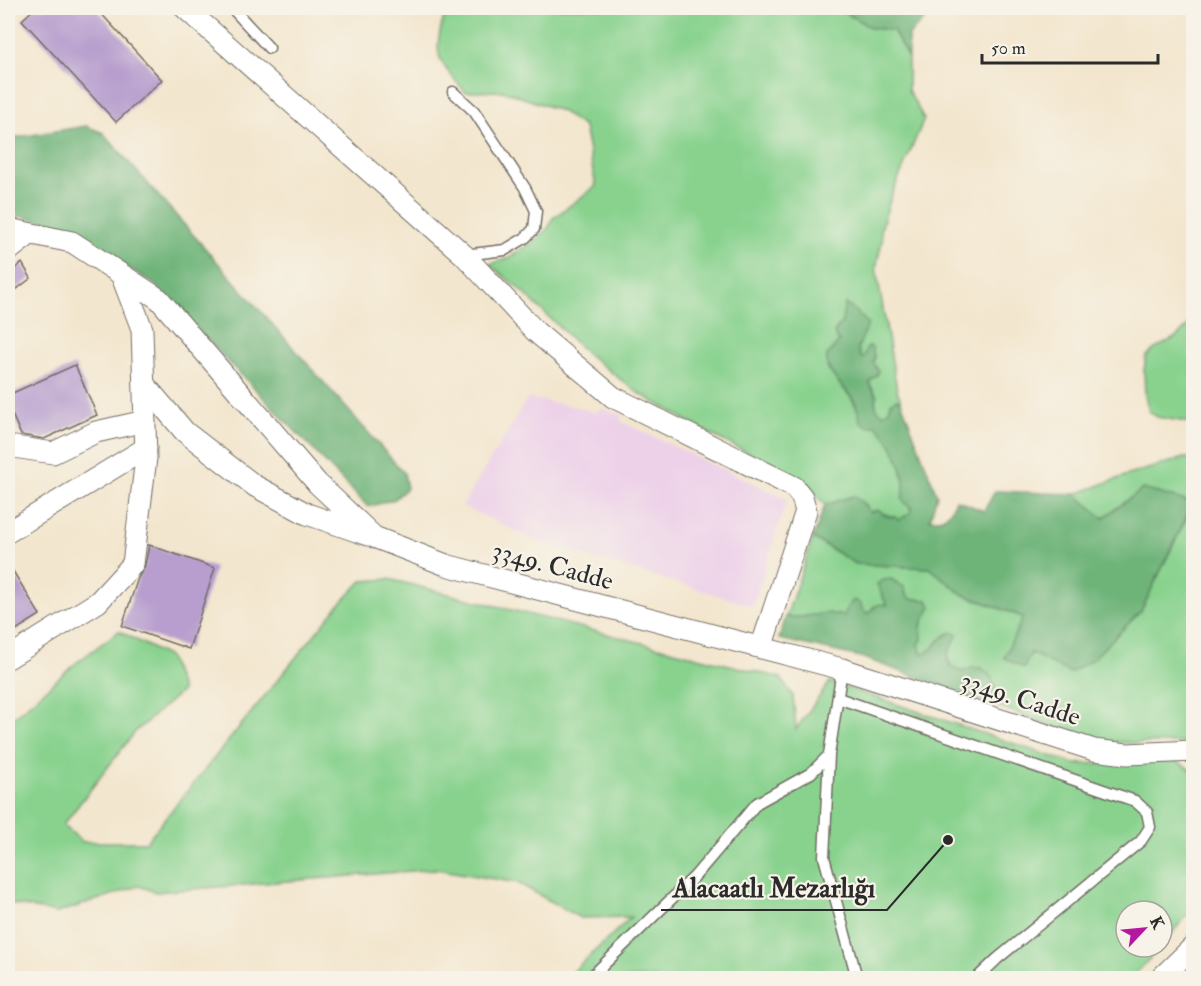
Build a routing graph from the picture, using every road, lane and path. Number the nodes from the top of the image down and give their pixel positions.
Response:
1 (184, 8) edge
2 (232, 8) edge
3 (269, 48) dead end
4 (453, 92) dead end
5 (8, 229) edge
6 (30, 234) junction
7 (8, 251) edge
8 (464, 255) junction
9 (121, 274) junction
10 (144, 384) junction
11 (145, 421) junction
12 (8, 446) edge
13 (146, 448) junction
14 (8, 532) edge
15 (374, 537) junction
16 (760, 648) junction
17 (8, 658) edge
18 (842, 669) junction
19 (838, 698) junction
20 (1194, 751) edge
21 (829, 754) junction
22 (1194, 946) edge
23 (590, 978) edge
24 (857, 978) edge
25 (977, 978) edge
26 (1161, 978) edge

1 - 8 street
2 - 3 lane
4 - 8 lane
5 - 6 street, 3349. Cadde
6 - 7 street
6 - 9 street, 3349. Cadde
8 - 16 street
9 - 10 street
9 - 15 street, 3349. Cadde
10 - 11 street
10 - 15 street
11 - 12 street
11 - 13 street
13 - 14 street
13 - 17 street
15 - 16 street, 3349. Cadde
16 - 18 street, 3349. Cadde
18 - 19 lane
18 - 20 street, 3349. Cadde
19 - 21 lane
19 - 25 lane
21 - 23 lane
21 - 24 lane
22 - 26 street

